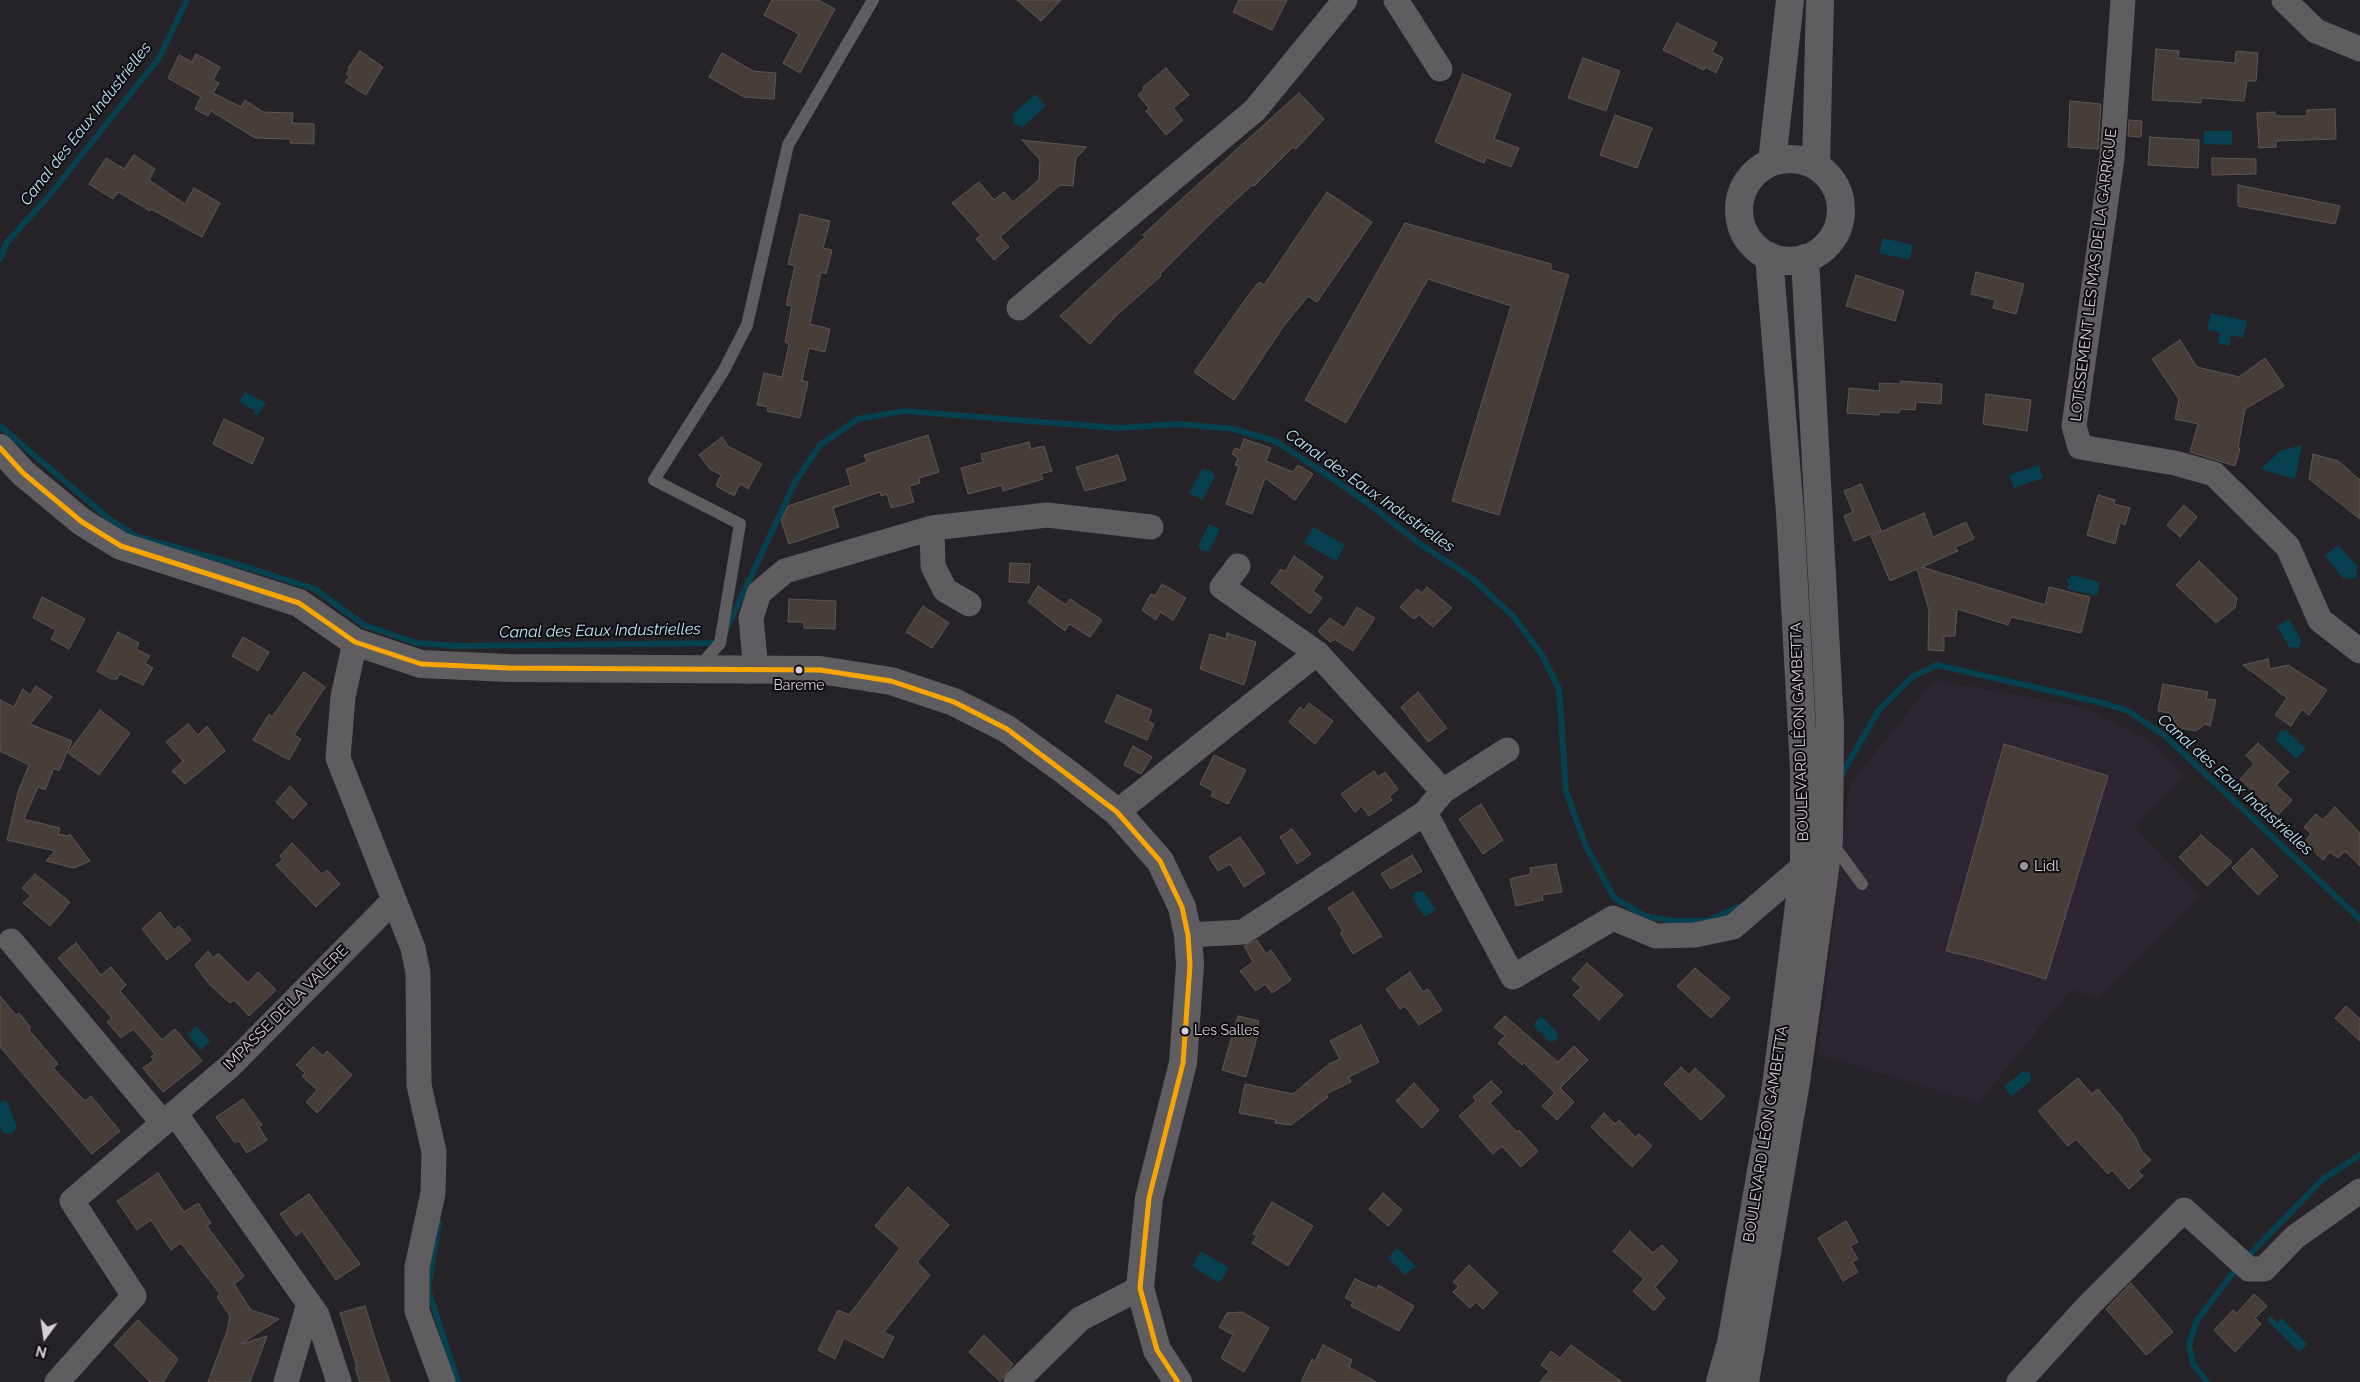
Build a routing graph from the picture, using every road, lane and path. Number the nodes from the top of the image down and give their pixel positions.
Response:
1 (873, 0) edge
2 (1345, 0) edge
3 (1396, 0) edge
4 (1790, 0) edge
5 (1820, 0) edge
6 (2123, 0) edge
7 (2284, 0) edge
8 (2360, 48) edge
9 (1440, 68) dead end
10 (1772, 162) junction
11 (1816, 166) junction
12 (1769, 256) junction
13 (1805, 258) junction
14 (1018, 308) dead end
15 (0, 448) edge
16 (1151, 527) dead end
17 (932, 528) junction
18 (1238, 566) dead end
19 (969, 604) dead end
20 (355, 642) junction
21 (2360, 651) edge
22 (1317, 653) junction
23 (697, 669) junction
24 (756, 670) junction
25 (1507, 750) dead end
26 (1443, 791) junction
27 (1116, 812) junction
28 (1425, 813) junction
29 (1829, 840) junction
30 (1804, 866) junction
31 (1862, 884) dead end
32 (394, 900) junction
33 (1188, 935) junction
34 (11, 941) dead end
35 (169, 1118) junction
36 (2360, 1191) edge
37 (1140, 1288) junction
38 (309, 1304) junction
39 (57, 1382) edge
40 (286, 1382) edge
41 (339, 1382) edge
42 (443, 1382) edge
43 (1016, 1382) edge
44 (1178, 1382) edge
45 (1720, 1382) edge
46 (1745, 1382) edge
47 (2019, 1382) edge

1 - 23 lane
2 - 14 street
3 - 9 street
4 - 10 main road
5 - 11 main road
6 - 21 street, LOTISSEMENT LES MAS DE LA GARRIGUE
7 - 8 street
10 - 11 main road
10 - 12 main road
11 - 13 main road
12 - 13 main road
12 - 30 main road, BOULEVARD LÉON GAMBETTA
13 - 29 main road, BOULEVARD LÉON GAMBETTA
15 - 20 main road
16 - 17 street
17 - 19 street
17 - 24 street
18 - 22 street
20 - 23 main road
20 - 32 street
22 - 26 street
22 - 27 street
23 - 24 main road
24 - 27 main road
25 - 26 street
26 - 28 street
27 - 33 main road
28 - 30 street
28 - 33 street
29 - 31 lane
29 - 46 main road, BOULEVARD LÉON GAMBETTA
30 - 45 main road, BOULEVARD LÉON GAMBETTA
32 - 35 street, IMPASSE DE LA VALERE
32 - 42 street
33 - 37 main road
34 - 35 street
35 - 38 street
35 - 39 street, IMPASSE DE LA VALERE
36 - 47 street
37 - 43 street
37 - 44 main road
38 - 40 street
38 - 41 street

